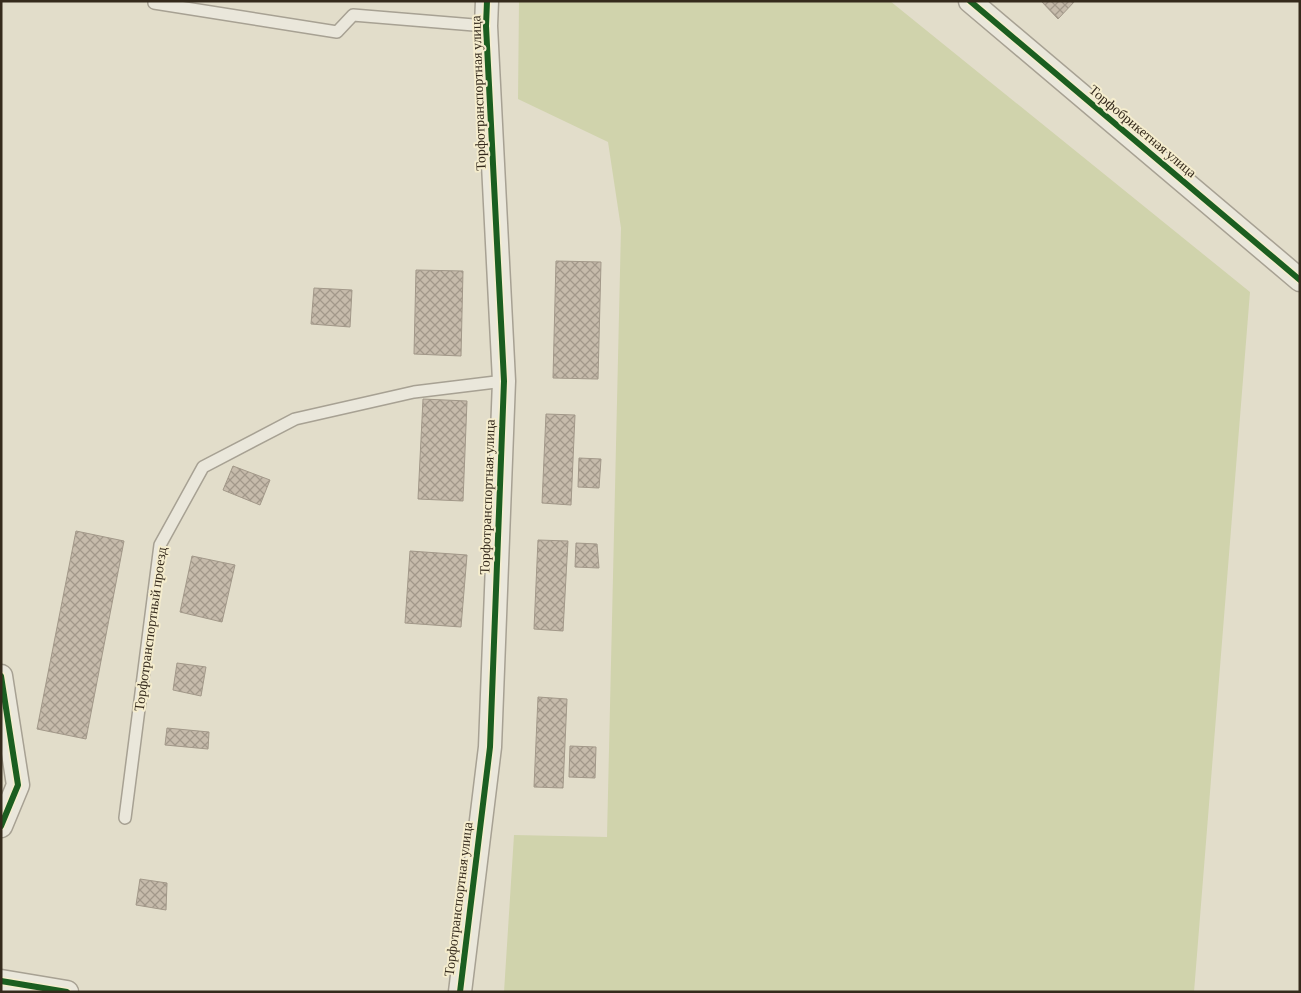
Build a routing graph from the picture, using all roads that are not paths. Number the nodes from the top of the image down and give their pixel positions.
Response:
1 (487, 1) edge
2 (970, 1) edge
3 (150, 2) edge
4 (486, 26) junction
5 (1300, 280) edge
6 (504, 381) junction
7 (1, 676) edge
8 (125, 818) dead end
9 (1, 826) edge
10 (1, 981) edge
11 (67, 992) edge
12 (460, 992) edge

1 - 4 street, Торфотранспортная улица
2 - 5 street, Торфобрикетная улица
3 - 4 lane
4 - 6 street, Торфотранспортная улица
6 - 8 lane, Торфотранспортный проезд
6 - 12 street, Торфотранспортная улица
7 - 9 street
10 - 11 street

